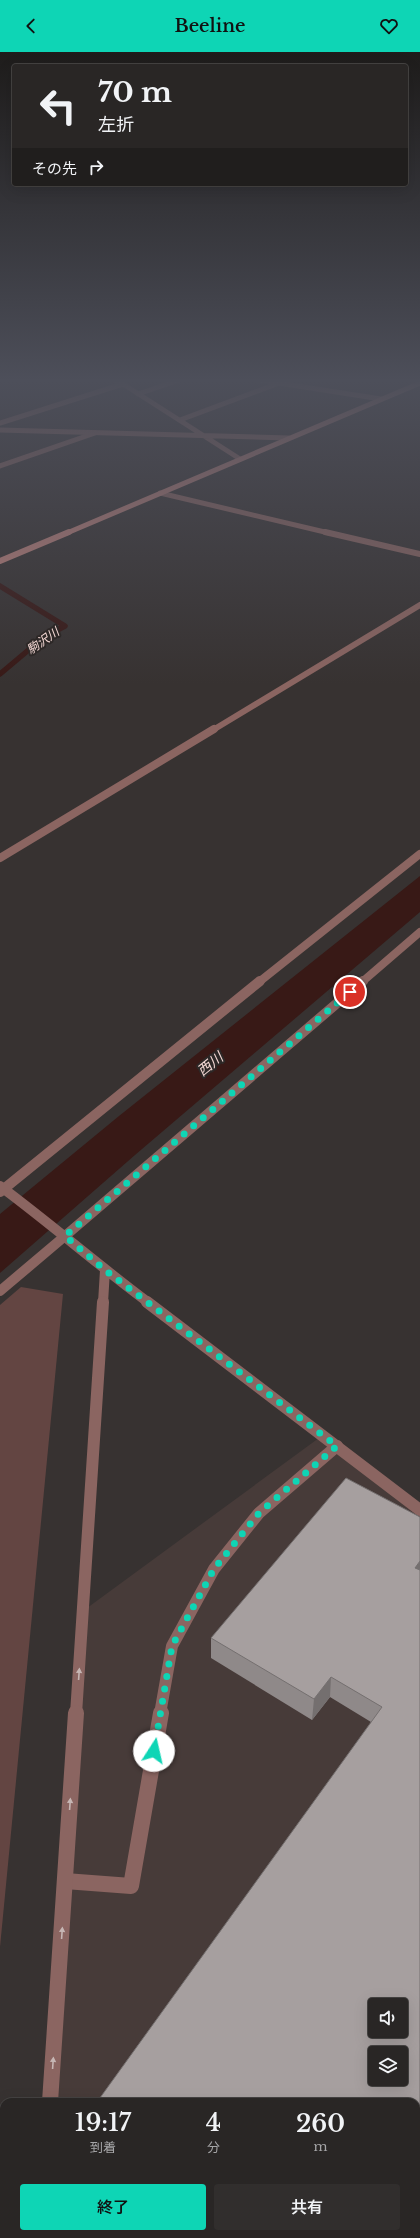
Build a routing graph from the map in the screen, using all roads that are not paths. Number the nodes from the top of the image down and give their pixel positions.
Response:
1 (191, 480) edge
2 (160, 493) junction
3 (420, 554) edge
4 (0, 561) edge
5 (420, 604) edge
6 (420, 854) edge
7 (0, 858) edge
8 (420, 932) edge
9 (1, 1189) edge
10 (65, 1236) junction
11 (105, 1270) junction
12 (0, 1291) edge
13 (337, 1446) junction
14 (420, 1510) edge
15 (65, 1880) junction
16 (50, 2098) edge

1 - 2 main road
2 - 3 street
2 - 4 main road
5 - 7 street
6 - 9 street
8 - 10 street
9 - 10 street
10 - 11 street
10 - 12 street
11 - 13 street
15 -> 11 street
13 - 14 street
13 - 15 street
16 -> 15 street

